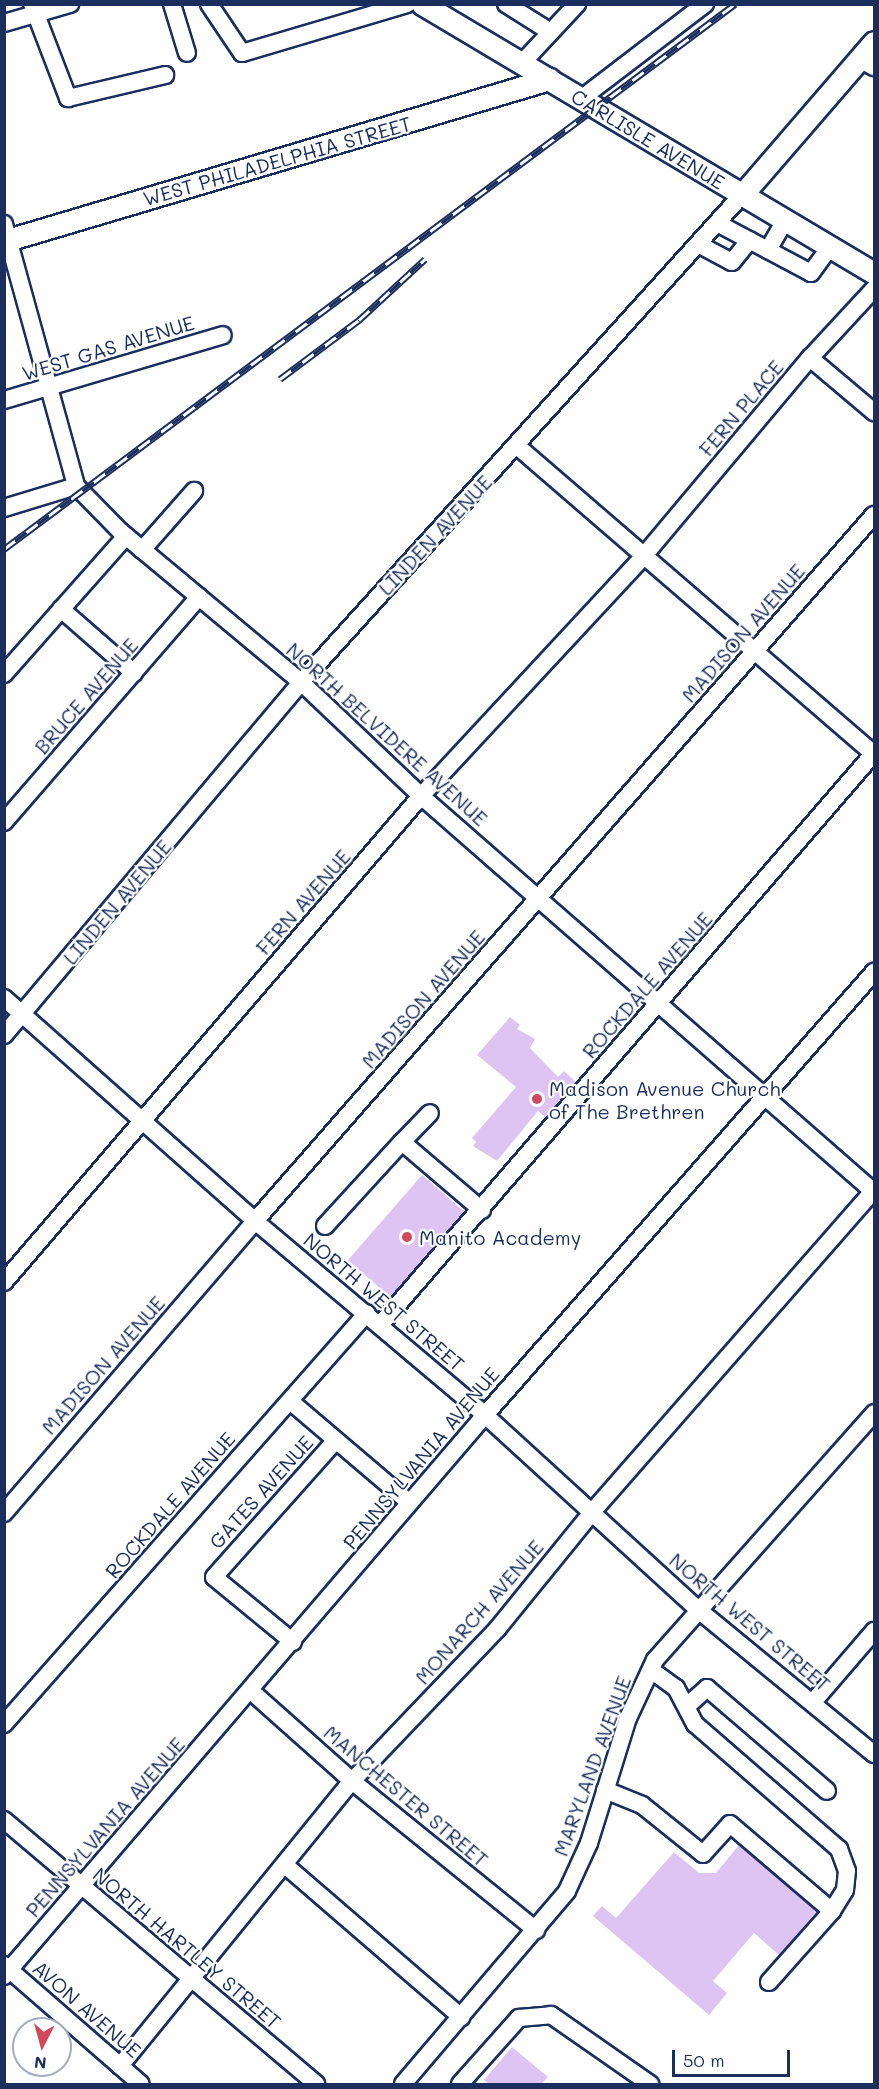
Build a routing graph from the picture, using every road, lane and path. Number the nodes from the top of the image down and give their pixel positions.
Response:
1 (70, 4) edge
2 (172, 4) edge
3 (209, 4) edge
4 (407, 4) edge
5 (422, 4) edge
6 (506, 4) edge
7 (577, 4) edge
8 (705, 4) edge
9 (34, 9) edge
10 (4, 23) edge
11 (549, 31) junction
12 (874, 42) edge
13 (187, 53) dead end
14 (522, 63) junction
15 (867, 63) edge
16 (165, 75) dead end
17 (549, 79) junction
18 (582, 98) junction
19 (741, 196) junction
20 (785, 221) junction
21 (717, 223) junction
22 (6, 235) edge
23 (750, 240) junction
24 (698, 244) junction
25 (830, 247) junction
26 (768, 250) junction
27 (874, 273) edge
28 (874, 289) edge
29 (223, 335) dead end
30 (810, 358) junction
31 (47, 388) junction
32 (4, 400) edge
33 (874, 412) edge
34 (517, 446) junction
35 (76, 486) junction
36 (194, 491) dead end
37 (4, 508) edge
38 (874, 515) edge
39 (126, 536) junction
40 (141, 550) junction
41 (642, 558) junction
42 (199, 597) junction
43 (62, 609) junction
44 (753, 653) junction
45 (134, 673) junction
46 (4, 674) edge
47 (301, 682) junction
48 (874, 754) edge
49 (421, 796) junction
50 (4, 822) edge
51 (539, 899) junction
52 (874, 972) edge
53 (4, 998) edge
54 (660, 1002) junction
55 (22, 1014) junction
56 (4, 1035) edge
57 (764, 1096) junction
58 (429, 1113) dead end
59 (142, 1122) junction
60 (402, 1142) junction
61 (874, 1191) edge
62 (482, 1210) junction
63 (255, 1221) junction
64 (325, 1227) dead end
65 (4, 1282) edge
66 (367, 1313) junction
67 (380, 1325) junction
68 (290, 1401) junction
69 (874, 1413) edge
70 (485, 1415) junction
71 (336, 1440) junction
72 (410, 1503) junction
73 (593, 1511) junction
74 (4, 1513) edge
75 (701, 1612) junction
76 (874, 1631) edge
77 (293, 1642) junction
78 (651, 1670) junction
79 (251, 1691) junction
80 (813, 1702) junction
81 (687, 1706) junction
82 (4, 1724) edge
83 (874, 1754) edge
84 (352, 1781) junction
85 (605, 1790) junction
86 (827, 1791) dead end
87 (4, 1820) edge
88 (285, 1865) junction
89 (80, 1885) junction
90 (832, 1911) junction
91 (536, 1930) junction
92 (6, 1970) edge
93 (191, 1977) junction
94 (769, 1982) dead end
95 (461, 2017) junction
96 (120, 2066) junction
97 (141, 2085) edge
98 (316, 2085) edge
99 (403, 2085) edge
100 (460, 2085) edge
101 (650, 2085) edge

1 - 9 street
2 - 13 street
3 - 4 street
5 - 14 main road, CARLISLE AVENUE
6 - 11 street
7 - 11 street
8 - 18 street
9 - 10 street
9 - 16 street
11 - 14 street
12 - 15 main road, LINDEN AVENUE
14 - 17 main road, CARLISLE AVENUE
15 - 19 main road, LINDEN AVENUE
17 - 18 main road, CARLISLE AVENUE
17 - 22 main road, WEST PHILADELPHIA STREET
18 - 19 main road, CARLISLE AVENUE
19 - 20 main road, CARLISLE AVENUE
19 - 21 street, LINDEN AVENUE
20 - 25 main road, CARLISLE AVENUE
20 - 26 street
21 - 23 street
21 - 24 street, LINDEN AVENUE
22 - 31 street, NORTH BELVIDERE AVENUE
23 - 24 street
23 - 26 street
24 - 34 street, LINDEN AVENUE
25 - 26 street
25 - 27 main road, CARLISLE AVENUE
28 - 30 street, FERN PLACE
29 - 31 street, WEST GAS AVENUE
30 - 33 street
30 - 41 street, FERN PLACE
31 - 32 street, WEST GAS AVENUE
31 - 35 street, NORTH BELVIDERE AVENUE
34 - 41 street
34 - 47 street, LINDEN AVENUE
35 - 37 street
35 - 39 street, NORTH BELVIDERE AVENUE
36 - 40 street
38 - 44 street, MADISON AVENUE
39 - 40 street, NORTH BELVIDERE AVENUE
39 - 43 street
40 - 42 street, NORTH BELVIDERE AVENUE
41 - 44 street
41 - 49 street, FERN AVENUE
42 - 45 street, BRUCE AVENUE
42 - 47 street, NORTH BELVIDERE AVENUE
43 - 45 street
43 - 46 street
44 - 48 street
44 - 51 street, MADISON AVENUE
45 - 50 street, BRUCE AVENUE
47 - 49 street, NORTH BELVIDERE AVENUE
47 - 55 street, LINDEN AVENUE
48 - 54 street, ROCKDALE AVENUE
49 - 51 street, NORTH BELVIDERE AVENUE
49 - 59 street, FERN AVENUE
51 - 54 street, NORTH BELVIDERE AVENUE
51 - 63 street, MADISON AVENUE
52 - 57 street, PENNSYLVANIA AVENUE
53 - 55 street, NORTH WEST STREET
54 - 57 street, NORTH BELVIDERE AVENUE
54 - 62 street, ROCKDALE AVENUE
55 - 56 street, LINDEN AVENUE
55 - 59 street, NORTH WEST STREET
57 - 61 street, NORTH BELVIDERE AVENUE
57 - 70 street, PENNSYLVANIA AVENUE
58 - 60 street
59 - 63 street, NORTH WEST STREET
59 - 65 street, FERN AVENUE
60 - 62 street
60 - 64 street
61 - 73 street, MONARCH AVENUE
62 - 67 street, ROCKDALE AVENUE
63 - 66 street, NORTH WEST STREET
63 - 74 street, MADISON AVENUE
66 - 67 street, NORTH WEST STREET
66 - 68 street, ROCKDALE AVENUE
67 - 70 street, NORTH WEST STREET
68 - 71 street
68 - 82 street, ROCKDALE AVENUE
69 - 75 street, MARYLAND AVENUE
70 - 72 street, PENNSYLVANIA AVENUE
70 - 73 street, NORTH WEST STREET
71 - 72 street
71 - 77 street, GATES AVENUE
72 - 77 street, PENNSYLVANIA AVENUE
73 - 75 street, NORTH WEST STREET
73 - 84 street, MONARCH AVENUE
75 - 78 street, MARYLAND AVENUE
75 - 80 street, NORTH WEST STREET
76 - 80 street
77 - 79 street, PENNSYLVANIA AVENUE
78 - 81 street
78 - 85 street, MARYLAND AVENUE
79 - 84 street, MANCHESTER STREET
79 - 89 street, PENNSYLVANIA AVENUE
80 - 83 street, NORTH WEST STREET
81 - 86 street
81 - 90 street
84 - 88 street, MONARCH AVENUE
84 - 91 street, MANCHESTER STREET
85 - 90 street
85 - 91 street, MARYLAND AVENUE
87 - 89 street, NORTH HARTLEY STREET
88 - 93 street, MONARCH AVENUE
88 - 95 street
89 - 92 street, PENNSYLVANIA AVENUE
89 - 93 street, NORTH HARTLEY STREET
90 - 94 street
91 - 95 street, MARYLAND AVENUE
92 - 96 street, AVON AVENUE
93 - 96 street, MONARCH AVENUE
93 - 98 street, NORTH HARTLEY STREET
95 - 99 street, MARYLAND AVENUE
96 - 97 street, AVON AVENUE
100 - 101 street

